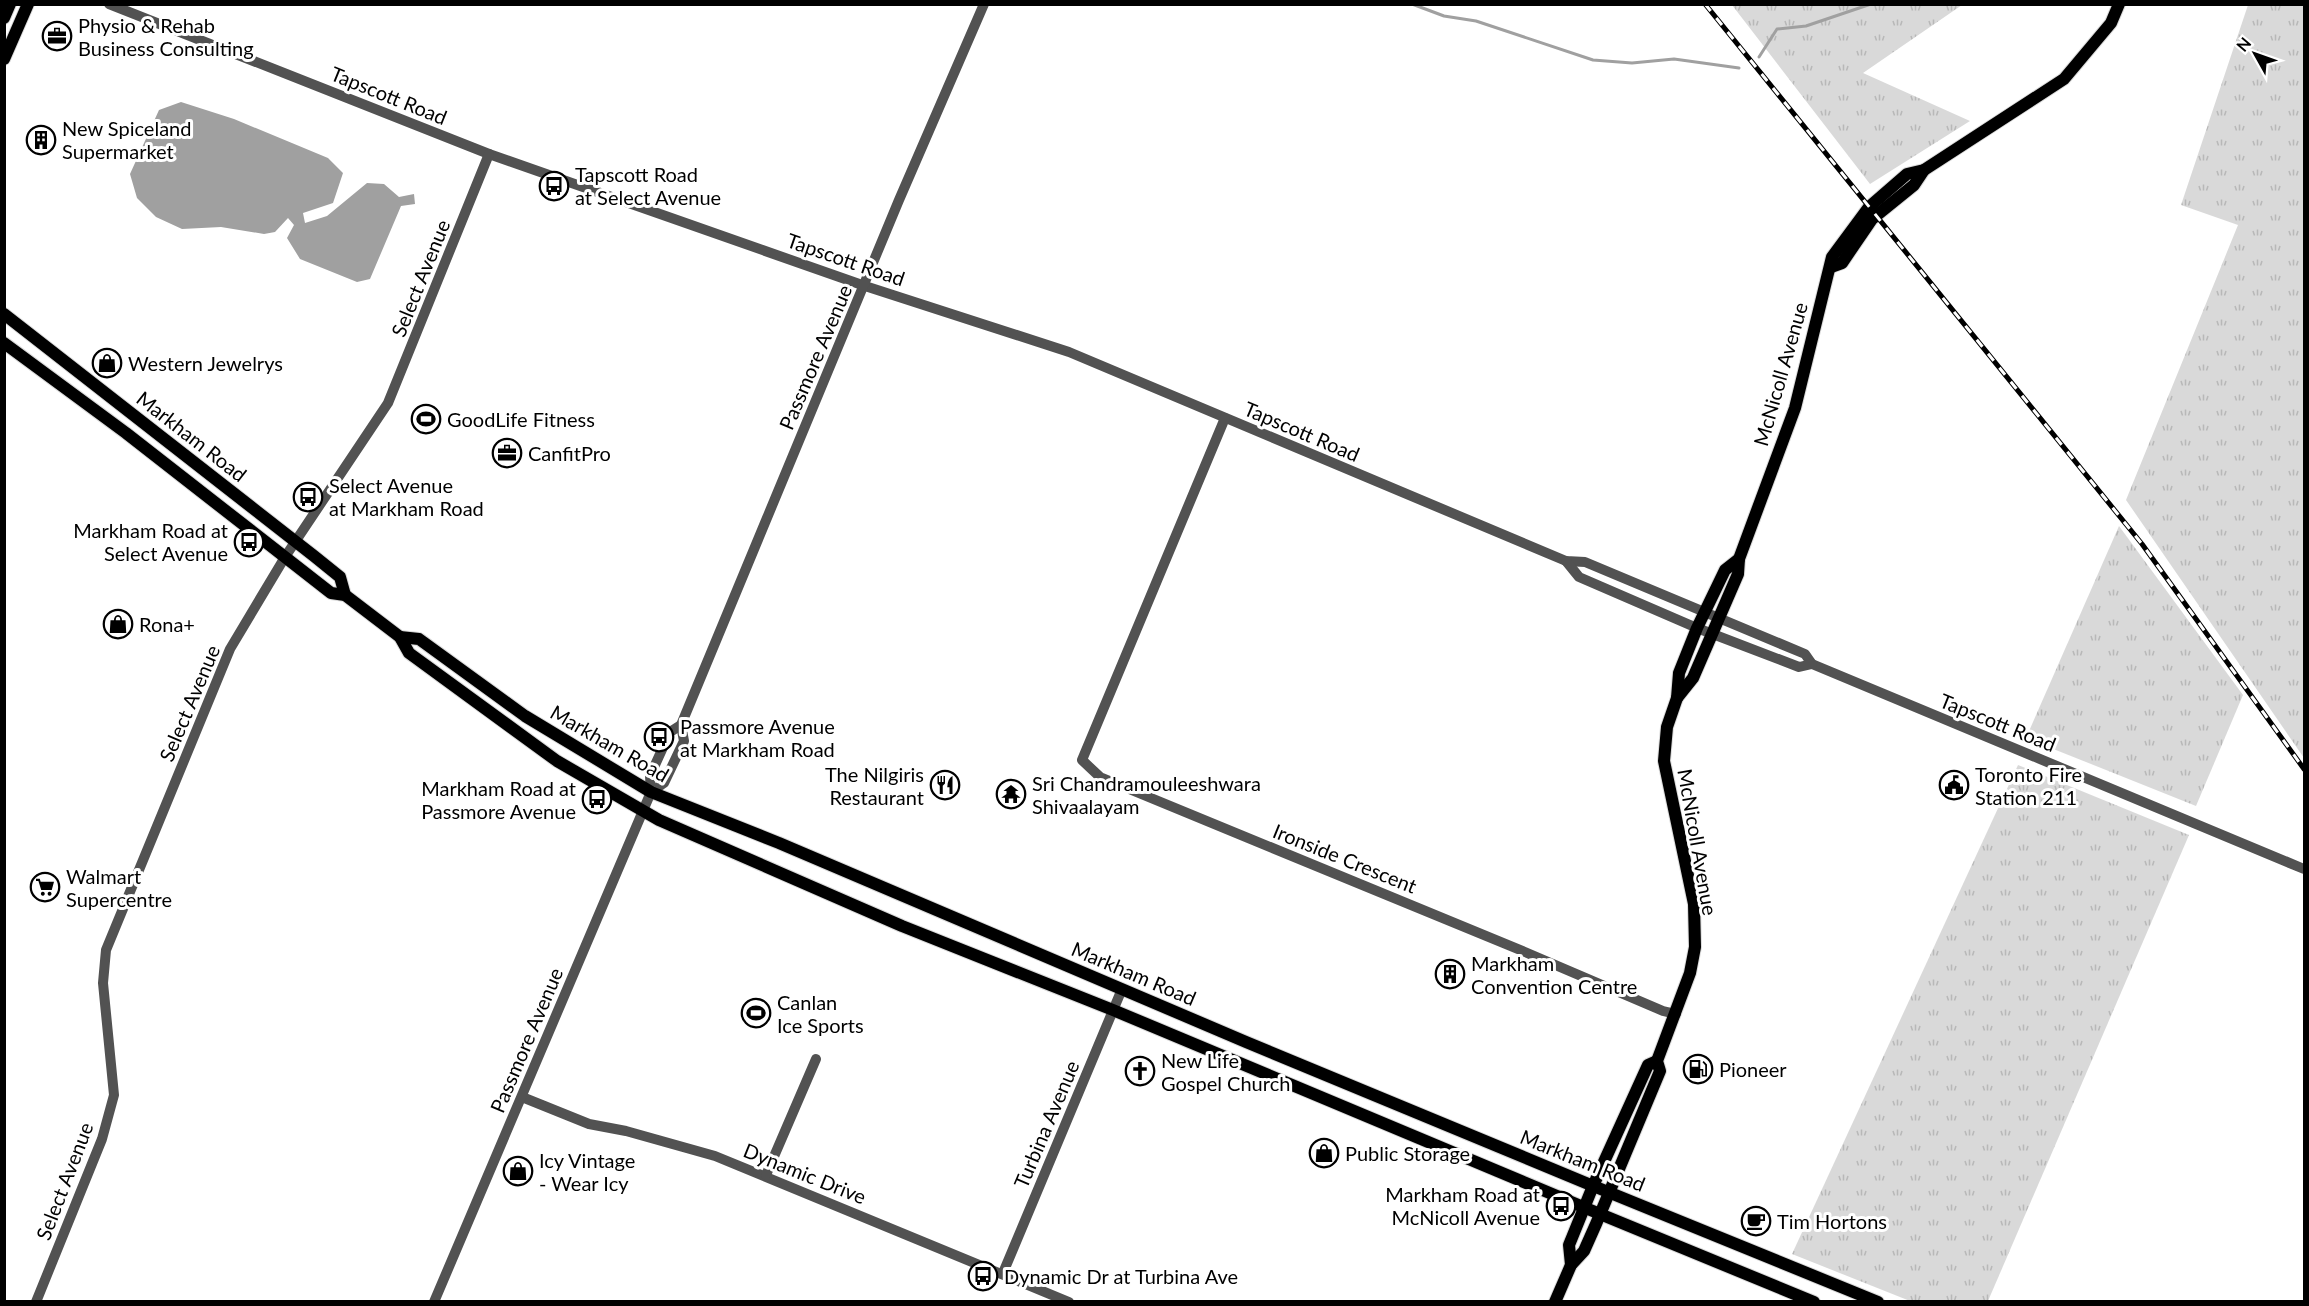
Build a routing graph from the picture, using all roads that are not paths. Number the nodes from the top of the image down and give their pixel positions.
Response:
1 (10, 4) edge
2 (28, 4) edge
3 (109, 4) edge
4 (984, 4) edge
5 (2120, 4) edge
6 (4, 18) edge
7 (4, 59) edge
8 (489, 154) junction
9 (865, 286) junction
10 (4, 314) edge
11 (4, 343) edge
12 (1225, 418) junction
13 (297, 541) junction
14 (285, 557) junction
15 (1739, 559) junction
16 (1566, 561) junction
17 (345, 595) junction
18 (1704, 612) junction
19 (1718, 618) junction
20 (1697, 628) junction
21 (1711, 633) junction
22 (400, 637) junction
23 (1812, 664) junction
24 (1677, 698) junction
25 (681, 725) junction
26 (651, 792) junction
27 (643, 811) junction
28 (2304, 869) edge
29 (1122, 989) junction
30 (1113, 1010) junction
31 (1676, 1014) junction
32 (816, 1059) dead end
33 (1657, 1061) junction
34 (522, 1097) junction
35 (766, 1175) junction
36 (1593, 1186) junction
37 (1609, 1193) junction
38 (1584, 1208) junction
39 (1600, 1214) junction
40 (1571, 1265) junction
41 (1003, 1273) junction
42 (36, 1302) edge
43 (434, 1302) edge
44 (1069, 1302) edge
45 (1555, 1302) edge
46 (1814, 1302) edge
47 (1878, 1302) edge

1 - 6 main road
2 - 7 main road
3 - 8 street, Tapscott Road
4 - 9 street, Passmore Avenue
5 - 15 main road, McNicoll Avenue
8 - 9 street, Tapscott Road
8 - 13 street, Select Avenue
9 - 12 street, Tapscott Road
9 - 25 street, Passmore Avenue
10 - 13 main road, Markham Road
11 - 14 main road, Markham Road
12 - 16 street, Tapscott Road
12 - 31 street, Ironside Crescent
13 - 14 street, Select Avenue
13 - 17 main road, Markham Road
14 - 17 main road, Markham Road
14 - 42 street, Select Avenue
15 - 18 main road, McNicoll Avenue
15 - 19 main road, McNicoll Avenue
16 - 18 street, Tapscott Road
16 - 20 street, Tapscott Road
17 - 22 main road, Markham Road
18 - 19 street, Tapscott Road
18 - 20 main road, McNicoll Avenue
19 - 21 main road, McNicoll Avenue
19 - 23 street, Tapscott Road
20 - 21 street, Tapscott Road
20 - 24 main road, McNicoll Avenue
21 - 23 street, Tapscott Road
21 - 24 main road, McNicoll Avenue
22 - 26 main road, Markham Road
22 - 27 main road, Markham Road
23 - 28 street, Tapscott Road
24 - 31 main road, McNicoll Avenue
25 - 26 street, Passmore Avenue
25 - 26 street, Passmore Avenue
26 - 27 street, Passmore Avenue
26 - 29 main road, Markham Road
27 - 30 main road, Markham Road
27 - 34 street, Passmore Avenue
29 - 30 street, Turbina Avenue
29 - 36 main road, Markham Road
30 - 38 main road, Markham Road
30 - 41 street, Turbina Avenue
31 - 33 main road, McNicoll Avenue
32 - 35 street
33 - 36 main road, McNicoll Avenue
33 - 37 main road, McNicoll Avenue
34 - 35 street, Dynamic Drive
34 - 43 street, Passmore Avenue
35 - 41 street, Dynamic Drive
36 - 37 main road, Markham Road
36 - 38 main road, McNicoll Avenue
37 - 39 main road, McNicoll Avenue
37 - 47 main road, Markham Road
38 - 39 main road, Markham Road
38 - 40 main road, McNicoll Avenue
39 - 40 main road, McNicoll Avenue
39 - 46 main road, Markham Road
40 - 45 main road, McNicoll Avenue
41 - 44 street, Dynamic Drive

